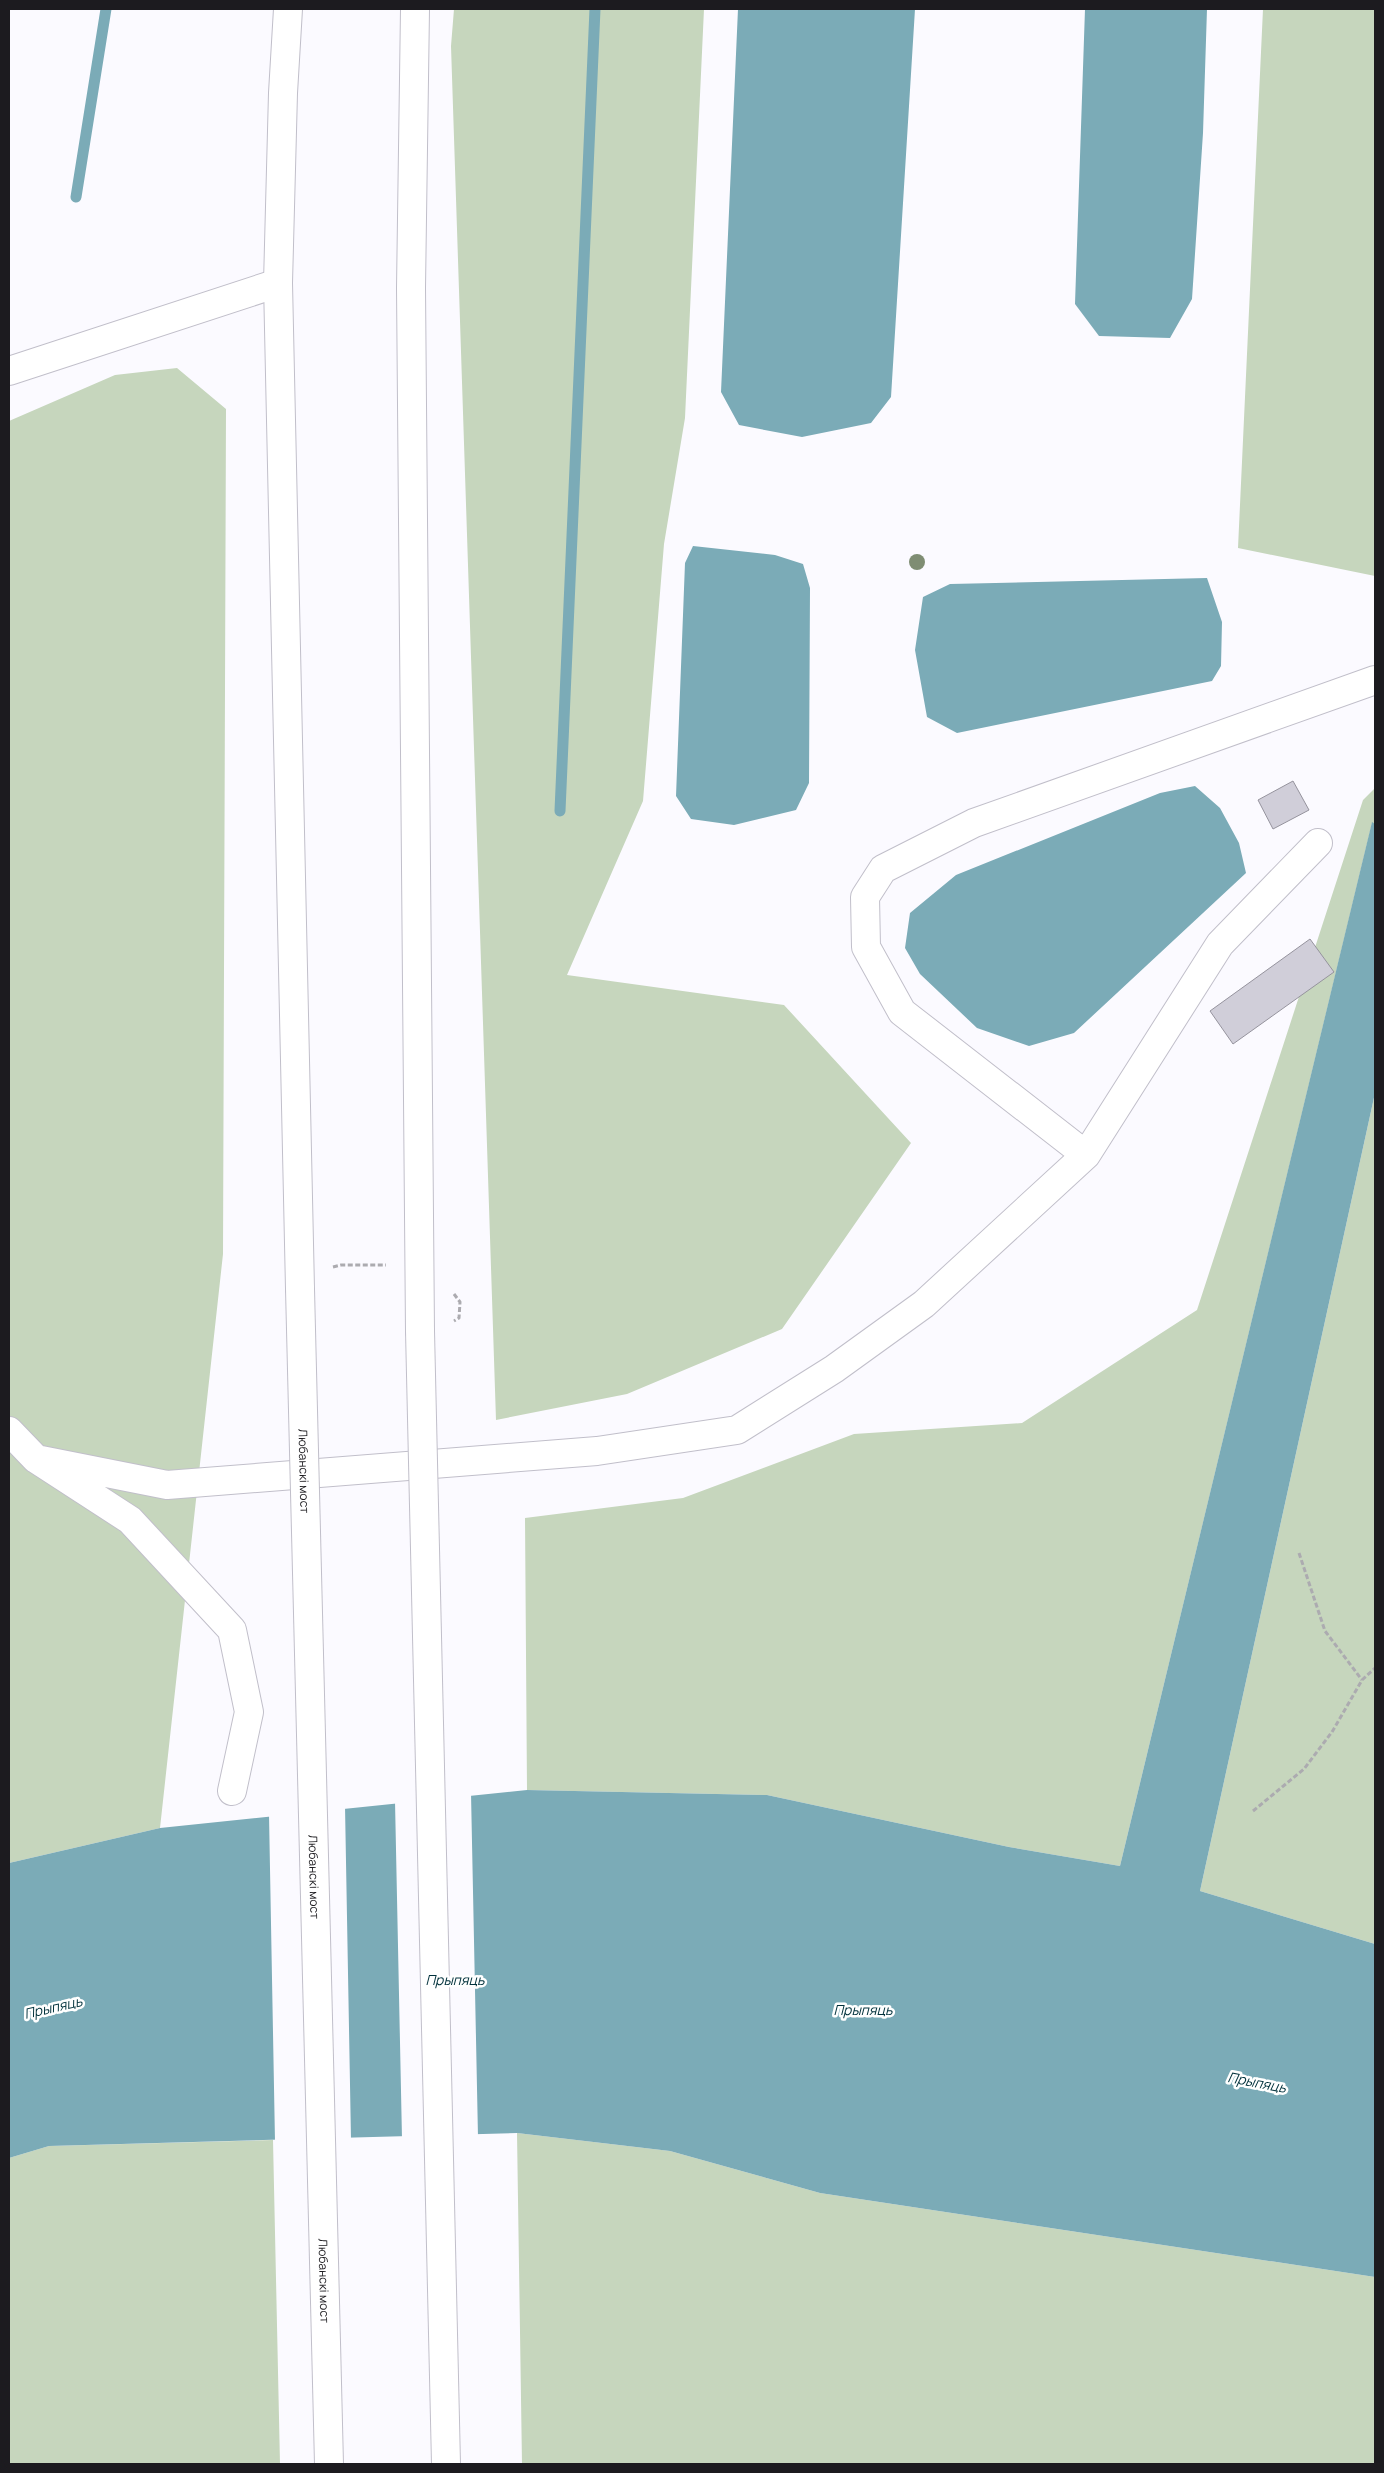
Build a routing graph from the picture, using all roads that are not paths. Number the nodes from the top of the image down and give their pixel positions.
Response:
1 (288, 9) edge
2 (415, 9) edge
3 (278, 283) junction
4 (9, 371) edge
5 (1375, 680) edge
6 (1318, 843) dead end
7 (1086, 1156) junction
8 (9, 1431) edge
9 (36, 1459) junction
10 (232, 1790) dead end
11 (329, 2464) edge
12 (446, 2464) edge

1 - 3 main road, Любанскі мост
2 - 12 main road, bridge
3 - 4 main road
3 - 11 main road, Любанскі мост, bridge
5 - 7 main road
6 - 7 main road
7 - 9 main road
8 - 9 main road
9 - 10 main road

